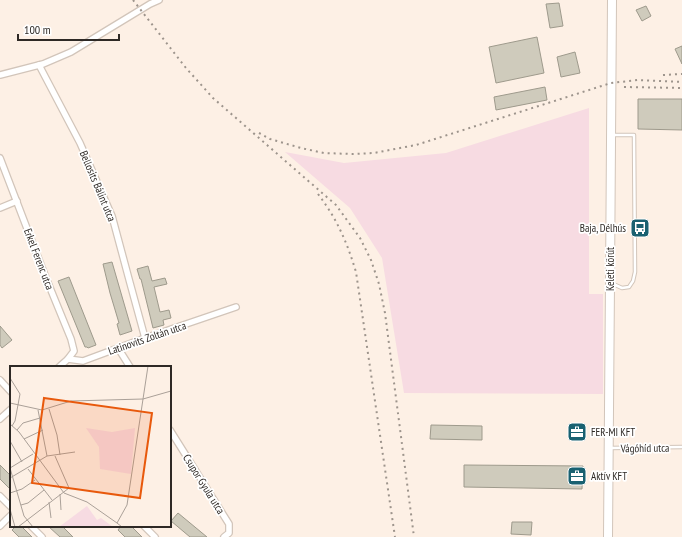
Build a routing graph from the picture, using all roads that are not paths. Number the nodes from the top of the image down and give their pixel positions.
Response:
1 (159, 0) edge
2 (612, 0) edge
3 (39, 65) junction
4 (0, 75) edge
5 (611, 135) junction
6 (0, 158) edge
7 (17, 201) junction
8 (0, 208) edge
9 (610, 283) junction
10 (236, 307) dead end
11 (145, 338) junction
12 (118, 348) junction
13 (68, 359) junction
14 (60, 366) edge
15 (129, 366) edge
16 (0, 380) edge
17 (10, 391) edge
18 (10, 410) edge
19 (0, 419) edge
20 (171, 432) edge
21 (609, 448) junction
22 (682, 448) edge
23 (0, 496) edge
24 (10, 506) edge
25 (10, 516) edge
26 (0, 526) edge
27 (32, 527) edge
28 (145, 527) edge
29 (42, 537) edge
30 (155, 537) edge
31 (224, 537) edge
32 (608, 537) edge

1 - 3 street
2 - 5 main road, Keleti körút
3 - 4 street
3 - 11 street, Bellosits Bálint utca
5 - 9 main road, Keleti körút
5 - 9 lane
6 - 7 street, Erkel Ferenc utca
7 - 8 street
7 - 13 street, Erkel Ferenc utca
9 - 21 main road, Keleti körút
10 - 11 street, Latinovits Zoltán utca
11 - 12 street, Latinovits Zoltán utca
12 - 13 street, Latinovits Zoltán utca
12 - 15 street
13 - 14 street
16 - 17 street
18 - 19 street
20 - 31 street, Csupor Gyula utca
21 - 22 lane, Vágóhíd utca
21 - 32 main road, Keleti körút
23 - 24 street
25 - 26 street
27 - 29 street
28 - 30 street

